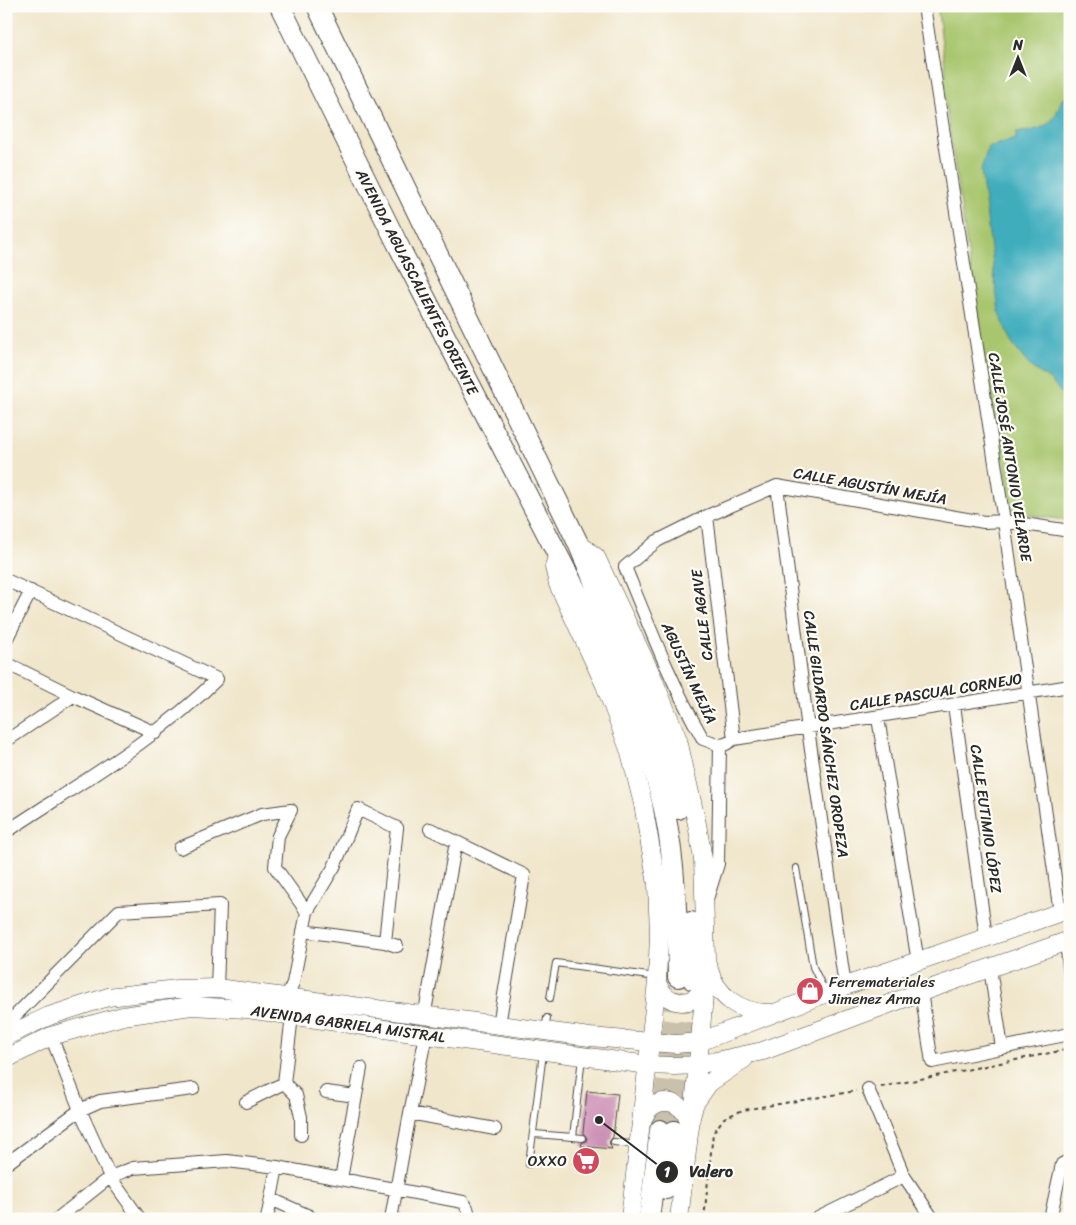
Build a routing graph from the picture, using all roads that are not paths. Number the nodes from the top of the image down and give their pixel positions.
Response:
1 (280, 6) edge
2 (317, 6) edge
3 (924, 6) edge
4 (777, 486) junction
5 (707, 516) junction
6 (1004, 521) junction
7 (1070, 531) edge
8 (578, 543) junction
9 (557, 556) junction
10 (626, 567) joint
11 (6, 580) edge
12 (31, 591) junction
13 (6, 640) edge
14 (6, 663) edge
15 (1070, 686) edge
16 (1029, 693) junction
17 (73, 696) junction
18 (954, 705) junction
19 (878, 718) junction
20 (808, 729) junction
21 (156, 733) junction
22 (734, 739) junction
23 (6, 741) edge
24 (720, 745) junction
25 (430, 829) dead end
26 (6, 832) edge
27 (456, 842) junction
28 (180, 848) dead end
29 (796, 868) dead end
30 (705, 902) junction
31 (1065, 911) edge
32 (307, 912) junction
33 (303, 931) junction
34 (986, 937) junction
35 (1068, 941) edge
36 (706, 959) junction
37 (918, 962) junction
38 (990, 968) junction
39 (1070, 977) edge
40 (658, 979) junction
41 (692, 981) junction
42 (845, 986) junction
43 (217, 988) junction
44 (920, 992) junction
45 (825, 993) junction
46 (287, 997) junction
47 (550, 998) dead end
48 (779, 1011) junction
49 (285, 1014) junction
50 (424, 1016) junction
51 (6, 1025) edge
52 (499, 1026) junction
53 (1070, 1034) edge
54 (6, 1036) edge
55 (51, 1036) junction
56 (426, 1036) junction
57 (650, 1042) junction
58 (699, 1042) junction
59 (1002, 1048) junction
60 (543, 1052) junction
61 (750, 1054) junction
62 (583, 1056) junction
63 (6, 1059) edge
64 (648, 1065) junction
65 (698, 1065) junction
66 (361, 1068) dead end
67 (284, 1083) junction
68 (192, 1088) dead end
69 (868, 1089) road end
70 (326, 1092) dead end
71 (356, 1096) junction
72 (246, 1102) dead end
73 (694, 1106) junction
74 (80, 1110) junction
75 (410, 1113) junction
76 (666, 1128) junction
77 (495, 1129) dead end
78 (301, 1134) dead end
79 (534, 1134) junction
80 (573, 1138) junction
81 (582, 1138) dead end
82 (614, 1142) dead end
83 (639, 1145) junction
84 (1070, 1160) edge
85 (6, 1164) edge
86 (529, 1164) dead end
87 (277, 1167) junction
88 (904, 1176) junction
89 (110, 1177) junction
90 (342, 1178) junction
91 (395, 1190) junction
92 (271, 1199) junction
93 (57, 1219) edge
94 (140, 1219) edge
95 (267, 1219) edge
96 (310, 1219) edge
97 (391, 1219) edge
98 (468, 1219) edge
99 (630, 1219) edge
100 (650, 1219) edge
101 (663, 1219) edge
102 (679, 1219) edge
103 (816, 1219) edge
104 (933, 1219) edge
105 (1050, 1219) edge

1 - 9 main road, AVENIDA AGUASCALIENTES ORIENTE
2 - 8 main road, AVENIDA AGUASCALIENTES ORIENTE
3 - 6 street, CALLE JOSÉ ANTONIO VELARDE
4 - 5 street, CALLE AGUSTÍN MEJÍA
4 - 6 street, CALLE AGUSTÍN MEJÍA
4 - 20 street, CALLE GILDARDO SÁNCHEZ OROPEZA
5 - 10 street, CALLE AGUSTÍN MEJÍA
5 - 22 street, CALLE AGAVE
6 - 7 street, CALLE AGUSTÍN MEJÍA
6 - 16 street, CALLE JOSÉ ANTONIO VELARDE
8 - 30 main road, AVENIDA AGUASCALIENTES ORIENTE
8 - 41 main road, AVENIDA AGUASCALIENTES ORIENTE
9 - 40 main road, AVENIDA AGUASCALIENTES ORIENTE
9 - 41 main road, AVENIDA AGUASCALIENTES ORIENTE
10 - 24 street, AGUSTÍN MEJÍA
11 - 12 street
12 - 13 street
12 - 21 street
14 - 17 street
15 - 16 street, CALLE PASCUAL CORNEJO
16 - 18 street, CALLE PASCUAL CORNEJO
16 - 31 street, CALLE JOSÉ ANTONIO VELARDE
17 - 21 street
17 - 23 street
18 - 19 street, CALLE PASCUAL CORNEJO
18 - 34 street, CALLE EUTIMIO LÓPEZ
19 - 20 street, CALLE PASCUAL CORNEJO
19 - 37 street
20 - 22 street, CALLE PASCUAL CORNEJO
20 - 42 street, CALLE GILDARDO SÁNCHEZ OROPEZA
21 - 26 street
22 - 24 street, CALLE PASCUAL CORNEJO
24 - 30 street
25 - 27 street
27 - 50 street
27 - 52 street
28 - 32 street
29 - 45 lane
30 - 36 main road, AVENIDA AGUASCALIENTES ORIENTE
31 - 34 main road, AVENIDA GABRIELA MISTRAL
32 - 33 street
32 - 33 street
33 - 46 street
34 - 37 main road, AVENIDA GABRIELA MISTRAL
35 - 38 main road, AVENIDA GABRIELA MISTRAL
35 - 39 street
36 - 41 main road, AVENIDA AGUASCALIENTES ORIENTE
36 - 48 main road
37 - 42 main road, AVENIDA GABRIELA MISTRAL
38 - 44 main road, AVENIDA GABRIELA MISTRAL
38 - 59 street
40 - 41 main road
40 - 47 lane
40 - 57 main road, AVENIDA AGUASCALIENTES ORIENTE
41 - 58 main road, AVENIDA AGUASCALIENTES ORIENTE
42 - 45 main road, AVENIDA GABRIELA MISTRAL
43 - 46 main road, AVENIDA GABRIELA MISTRAL
43 - 51 street
43 - 54 main road, AVENIDA GABRIELA MISTRAL
44 - 59 street
44 - 61 main road, AVENIDA GABRIELA MISTRAL
45 - 48 main road, AVENIDA GABRIELA MISTRAL
46 - 49 street
46 - 50 main road, AVENIDA GABRIELA MISTRAL
48 - 58 main road, AVENIDA GABRIELA MISTRAL
49 - 55 main road, AVENIDA GABRIELA MISTRAL
49 - 56 main road, AVENIDA GABRIELA MISTRAL
49 - 67 street
50 - 52 main road, AVENIDA GABRIELA MISTRAL
52 - 57 main road, AVENIDA GABRIELA MISTRAL
53 - 59 street
55 - 63 main road, AVENIDA GABRIELA MISTRAL
55 - 74 street
56 - 60 main road, AVENIDA GABRIELA MISTRAL
56 - 75 street
57 - 58 main road, AVENIDA GABRIELA MISTRAL
57 - 64 main road, AVENIDA AGUASCALIENTES ORIENTE
58 - 65 main road, AVENIDA AGUASCALIENTES ORIENTE
60 - 62 main road, AVENIDA GABRIELA MISTRAL
60 - 79 lane
61 - 65 main road, AVENIDA GABRIELA MISTRAL
61 - 73 main road
62 - 64 main road, AVENIDA GABRIELA MISTRAL
62 - 80 lane
64 - 65 main road, AVENIDA GABRIELA MISTRAL
64 - 76 main road, AVENIDA AGUASCALIENTES ORIENTE
65 - 73 main road, AVENIDA AGUASCALIENTES ORIENTE
66 - 71 street
67 - 72 street
67 - 78 street
68 - 74 street
69 - 88 street
70 - 71 street
71 - 90 street
73 - 76 main road, AVENIDA AGUASCALIENTES ORIENTE
74 - 85 street
74 - 89 street
75 - 77 street
75 - 91 street
76 - 83 main road, AVENIDA AGUASCALIENTES ORIENTE
76 - 100 main road, AVENIDA AGUASCALIENTES ORIENTE
76 - 101 main road, AVENIDA AGUASCALIENTES ORIENTE
76 - 102 main road, AVENIDA AGUASCALIENTES ORIENTE
79 - 80 lane
79 - 86 lane
80 - 81 lane
82 - 83 lane
83 - 99 main road, AVENIDA AGUASCALIENTES ORIENTE
84 - 105 street
87 - 89 street
87 - 90 street
87 - 92 street
88 - 103 street
88 - 104 street
89 - 93 street
89 - 94 street
90 - 91 street
91 - 97 street
91 - 98 street
92 - 95 street
92 - 96 street

